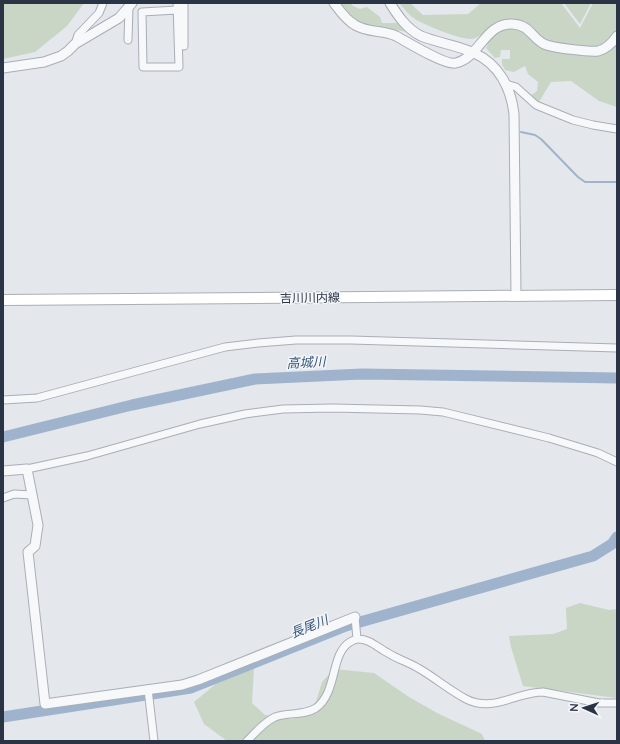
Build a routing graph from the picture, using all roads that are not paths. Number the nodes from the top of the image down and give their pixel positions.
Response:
1 (103, 3) edge
2 (184, 3) edge
3 (334, 3) edge
4 (390, 3) edge
5 (131, 4) edge
6 (177, 7) edge
7 (617, 36) edge
8 (128, 40) dead end
9 (75, 44) junction
10 (184, 46) dead end
11 (473, 52) junction
12 (3, 68) edge
13 (506, 84) junction
14 (617, 129) edge
15 (516, 295) junction
16 (617, 295) edge
17 (3, 300) edge
18 (617, 348) edge
19 (3, 400) edge
20 (617, 462) edge
21 (28, 469) junction
22 (3, 471) edge
23 (32, 495) junction
24 (3, 498) edge
25 (355, 619) joint
26 (357, 639) junction
27 (149, 692) junction
28 (617, 703) edge
29 (154, 741) edge
30 (247, 741) edge

1 - 9 street
2 - 10 street
3 - 11 street
4 - 11 street
5 - 8 street
5 - 9 street
6 - 6 street
7 - 11 street
9 - 12 street
11 - 13 street
13 - 14 street
13 - 15 street
15 - 16 main road, 吉川川内線
15 - 17 main road, 吉川川内線
18 - 19 street
20 - 21 street
21 - 22 street
21 - 23 street
23 - 24 street
23 - 27 street
25 - 26 street
25 - 27 street
26 - 28 street
26 - 30 street
27 - 29 street

